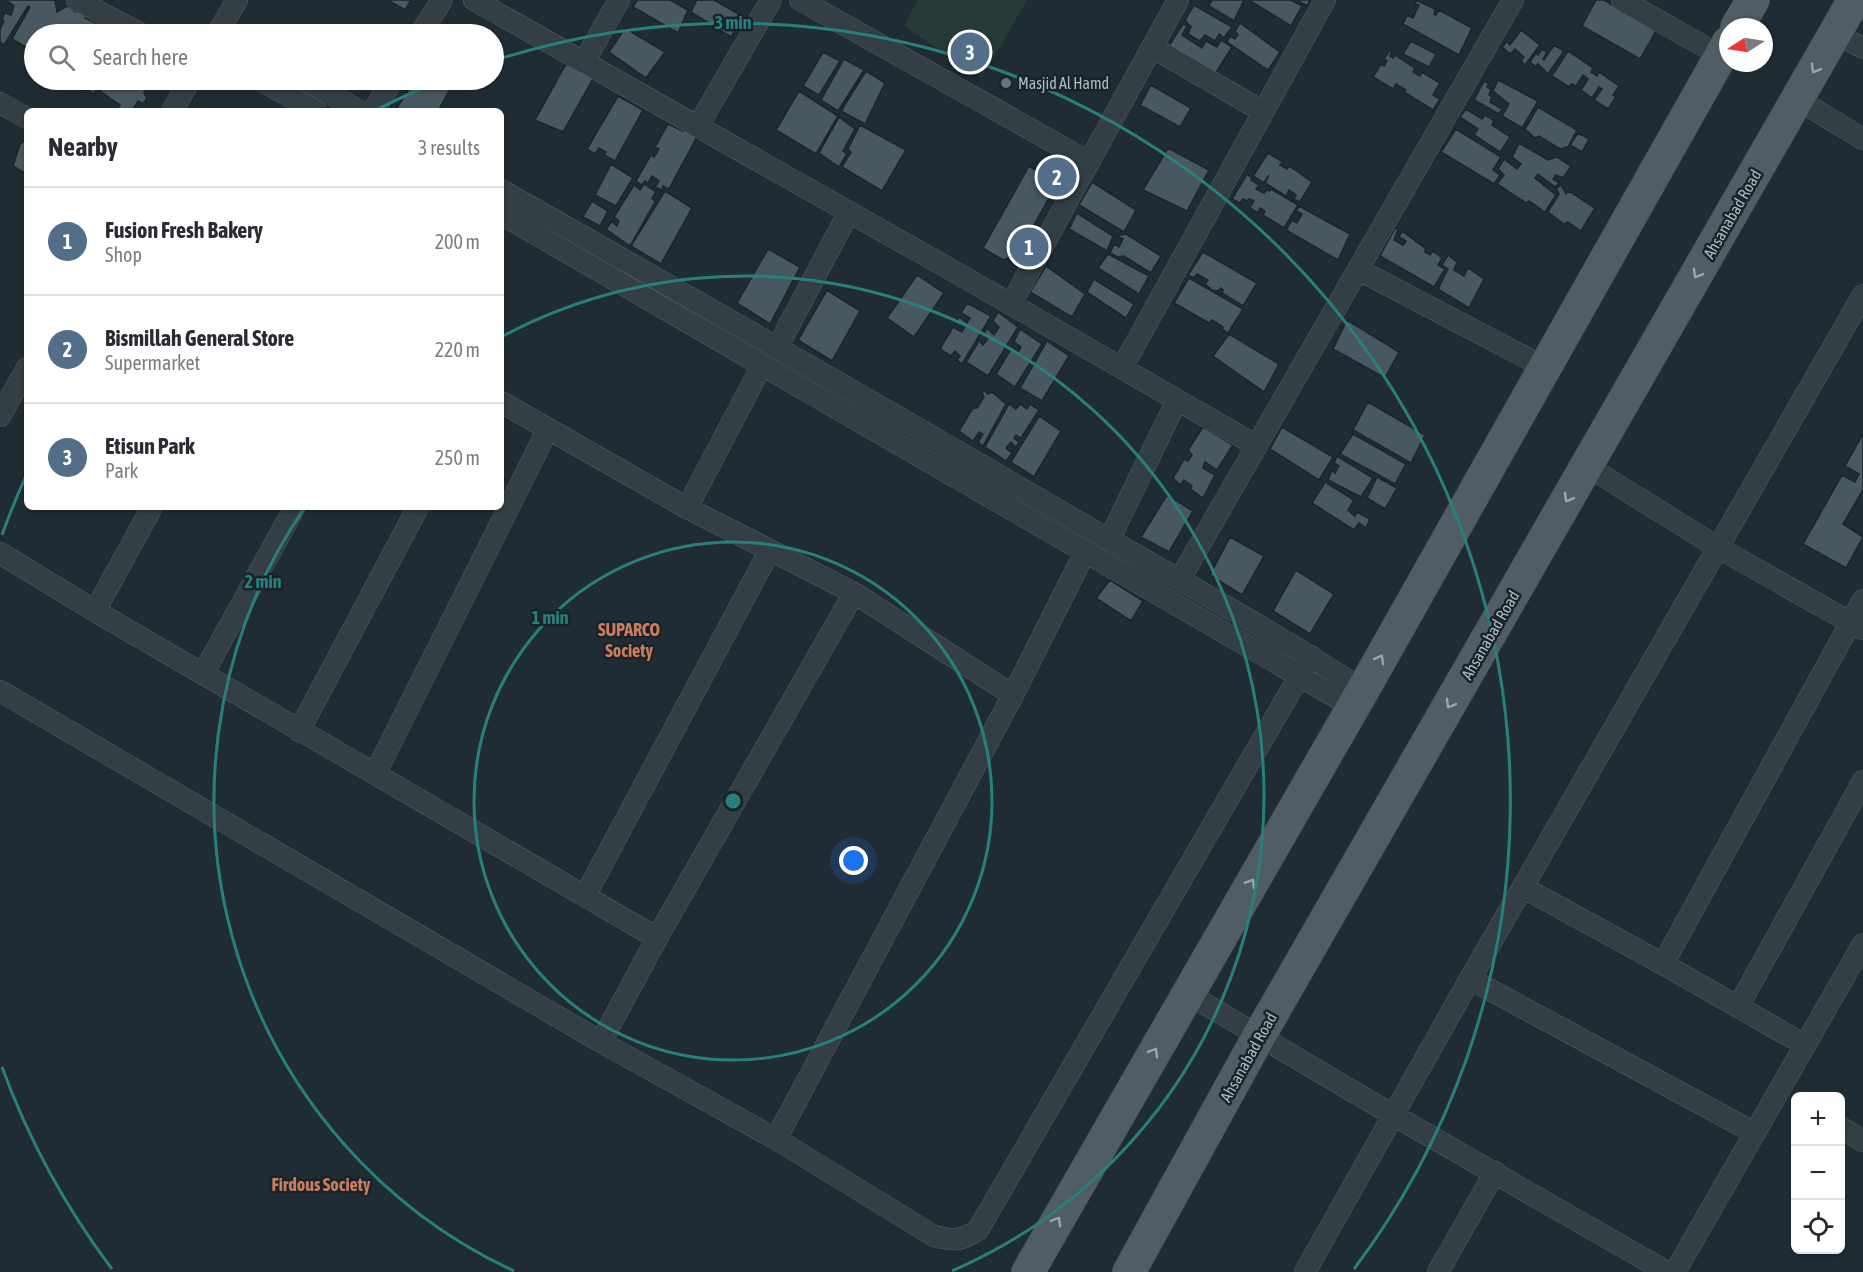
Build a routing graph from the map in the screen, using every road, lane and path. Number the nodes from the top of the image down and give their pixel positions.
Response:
1 (77, 0) edge
2 (237, 0) edge
3 (442, 0) edge
4 (474, 0) edge
5 (619, 0) edge
6 (771, 0) edge
7 (800, 0) edge
8 (1178, 0) edge
9 (1325, 0) edge
10 (1513, 0) edge
11 (1622, 0) edge
12 (1753, 0) edge
13 (1854, 0) edge
14 (1742, 18) edge
15 (122, 24) edge
16 (225, 24) edge
17 (426, 24) edge
18 (1849, 40) edge
19 (1152, 47) junction
20 (1719, 47) edge
21 (1719, 58) edge
22 (584, 62) junction
23 (184, 90) edge
24 (278, 90) edge
25 (323, 90) edge
26 (387, 90) edge
27 (1797, 99) junction
28 (0, 103) edge
29 (174, 108) edge
30 (311, 108) edge
31 (355, 108) edge
32 (376, 108) edge
33 (1262, 111) junction
34 (24, 116) edge
35 (698, 126) junction
36 (1863, 139) edge
37 (1089, 162) junction
38 (504, 192) edge
39 (849, 212) junction
40 (504, 216) edge
41 (1359, 270) junction
42 (1863, 295) edge
43 (1011, 304) junction
44 (778, 346) junction
45 (762, 365) junction
46 (1544, 367) junction
47 (1122, 368) junction
48 (24, 373) edge
49 (1177, 400) junction
50 (504, 404) edge
51 (0, 416) edge
52 (548, 429) junction
53 (1257, 446) junction
54 (1587, 466) junction
55 (687, 508) junction
56 (150, 510) edge
57 (293, 510) edge
58 (416, 510) edge
59 (1109, 540) junction
60 (1717, 547) junction
61 (770, 550) junction
62 (1085, 552) junction
63 (0, 553) edge
64 (1180, 579) junction
65 (854, 593) junction
66 (1863, 600) edge
67 (95, 611) junction
68 (1857, 626) edge
69 (1311, 656) junction
70 (203, 674) junction
71 (1300, 676) junction
72 (0, 691) edge
73 (1013, 695) junction
74 (1358, 698) junction
75 (299, 730) junction
76 (375, 774) junction
77 (1863, 781) edge
78 (1524, 888) junction
79 (585, 896) junction
80 (657, 938) junction
81 (1860, 956) edge
82 (1663, 964) junction
83 (1470, 979) junction
84 (1188, 994) junction
85 (1738, 1007) junction
86 (1259, 1036) junction
87 (601, 1042) junction
88 (1805, 1045) junction
89 (1787, 1095) edge
90 (1394, 1115) junction
91 (1845, 1130) edge
92 (1755, 1133) junction
93 (776, 1139) junction
94 (1863, 1141) edge
95 (1495, 1172) junction
96 (1028, 1272) edge
97 (1129, 1272) edge
98 (1305, 1272) edge
99 (1438, 1272) edge
100 (1667, 1272) edge
101 (1675, 1272) edge

1 - 15 street
2 - 16 street
3 - 17 street
4 - 22 street
5 - 22 street
6 - 35 street
7 - 37 street
8 - 19 street
9 - 33 street
10 - 41 street
11 - 20 street
12 - 14 main road
13 - 18 main road, Ahsanabad Road
18 -> 27 main road, Ahsanabad Road
19 - 33 street
19 - 37 street
21 - 46 main road
22 - 35 street
23 - 29 street
24 - 30 street
25 - 31 street
26 - 32 street
27 - 36 street
27 -> 54 main road, Ahsanabad Road
28 - 34 street
33 - 47 street
35 - 39 street
37 - 43 street
38 - 44 street
39 - 43 street
39 - 44 street
40 - 45 street
41 - 46 street
41 - 53 street
42 - 60 street
43 - 47 street
44 - 59 street
45 - 55 street
45 - 62 street
74 -> 46 main road
47 - 49 street
48 - 51 street
49 - 53 street
49 - 59 street
50 - 52 street
52 - 55 street
52 - 76 street
53 - 64 street
54 - 60 street
54 -> 86 main road, Ahsanabad Road
55 - 61 street
56 - 67 street
57 - 70 street
58 - 75 street
59 - 64 street
60 - 68 street
60 - 78 street
61 - 65 street
61 - 79 street
62 - 71 street
62 - 73 street
63 - 67 street
64 - 69 street
65 - 73 street
65 - 80 street
66 - 68 street
67 - 70 street
68 - 82 street
69 - 71 street
69 - 74 street
70 - 75 street
71 - 74 street
71 - 93 street
72 - 87 street
73 - 93 street
84 -> 74 main road
75 - 76 street
76 - 79 street
77 - 85 street
78 - 82 street
78 - 83 street
79 - 80 street
80 - 87 street
81 - 88 street
82 - 85 street
83 - 90 street
83 - 92 street
84 - 86 street
96 -> 84 main road
85 - 88 street
86 - 90 street
86 - 97 main road, Ahsanabad Road
87 - 93 street
88 - 89 street
89 - 92 street
90 - 95 street
90 - 98 street
91 - 94 street
92 - 101 street
95 - 99 street
95 - 100 street

